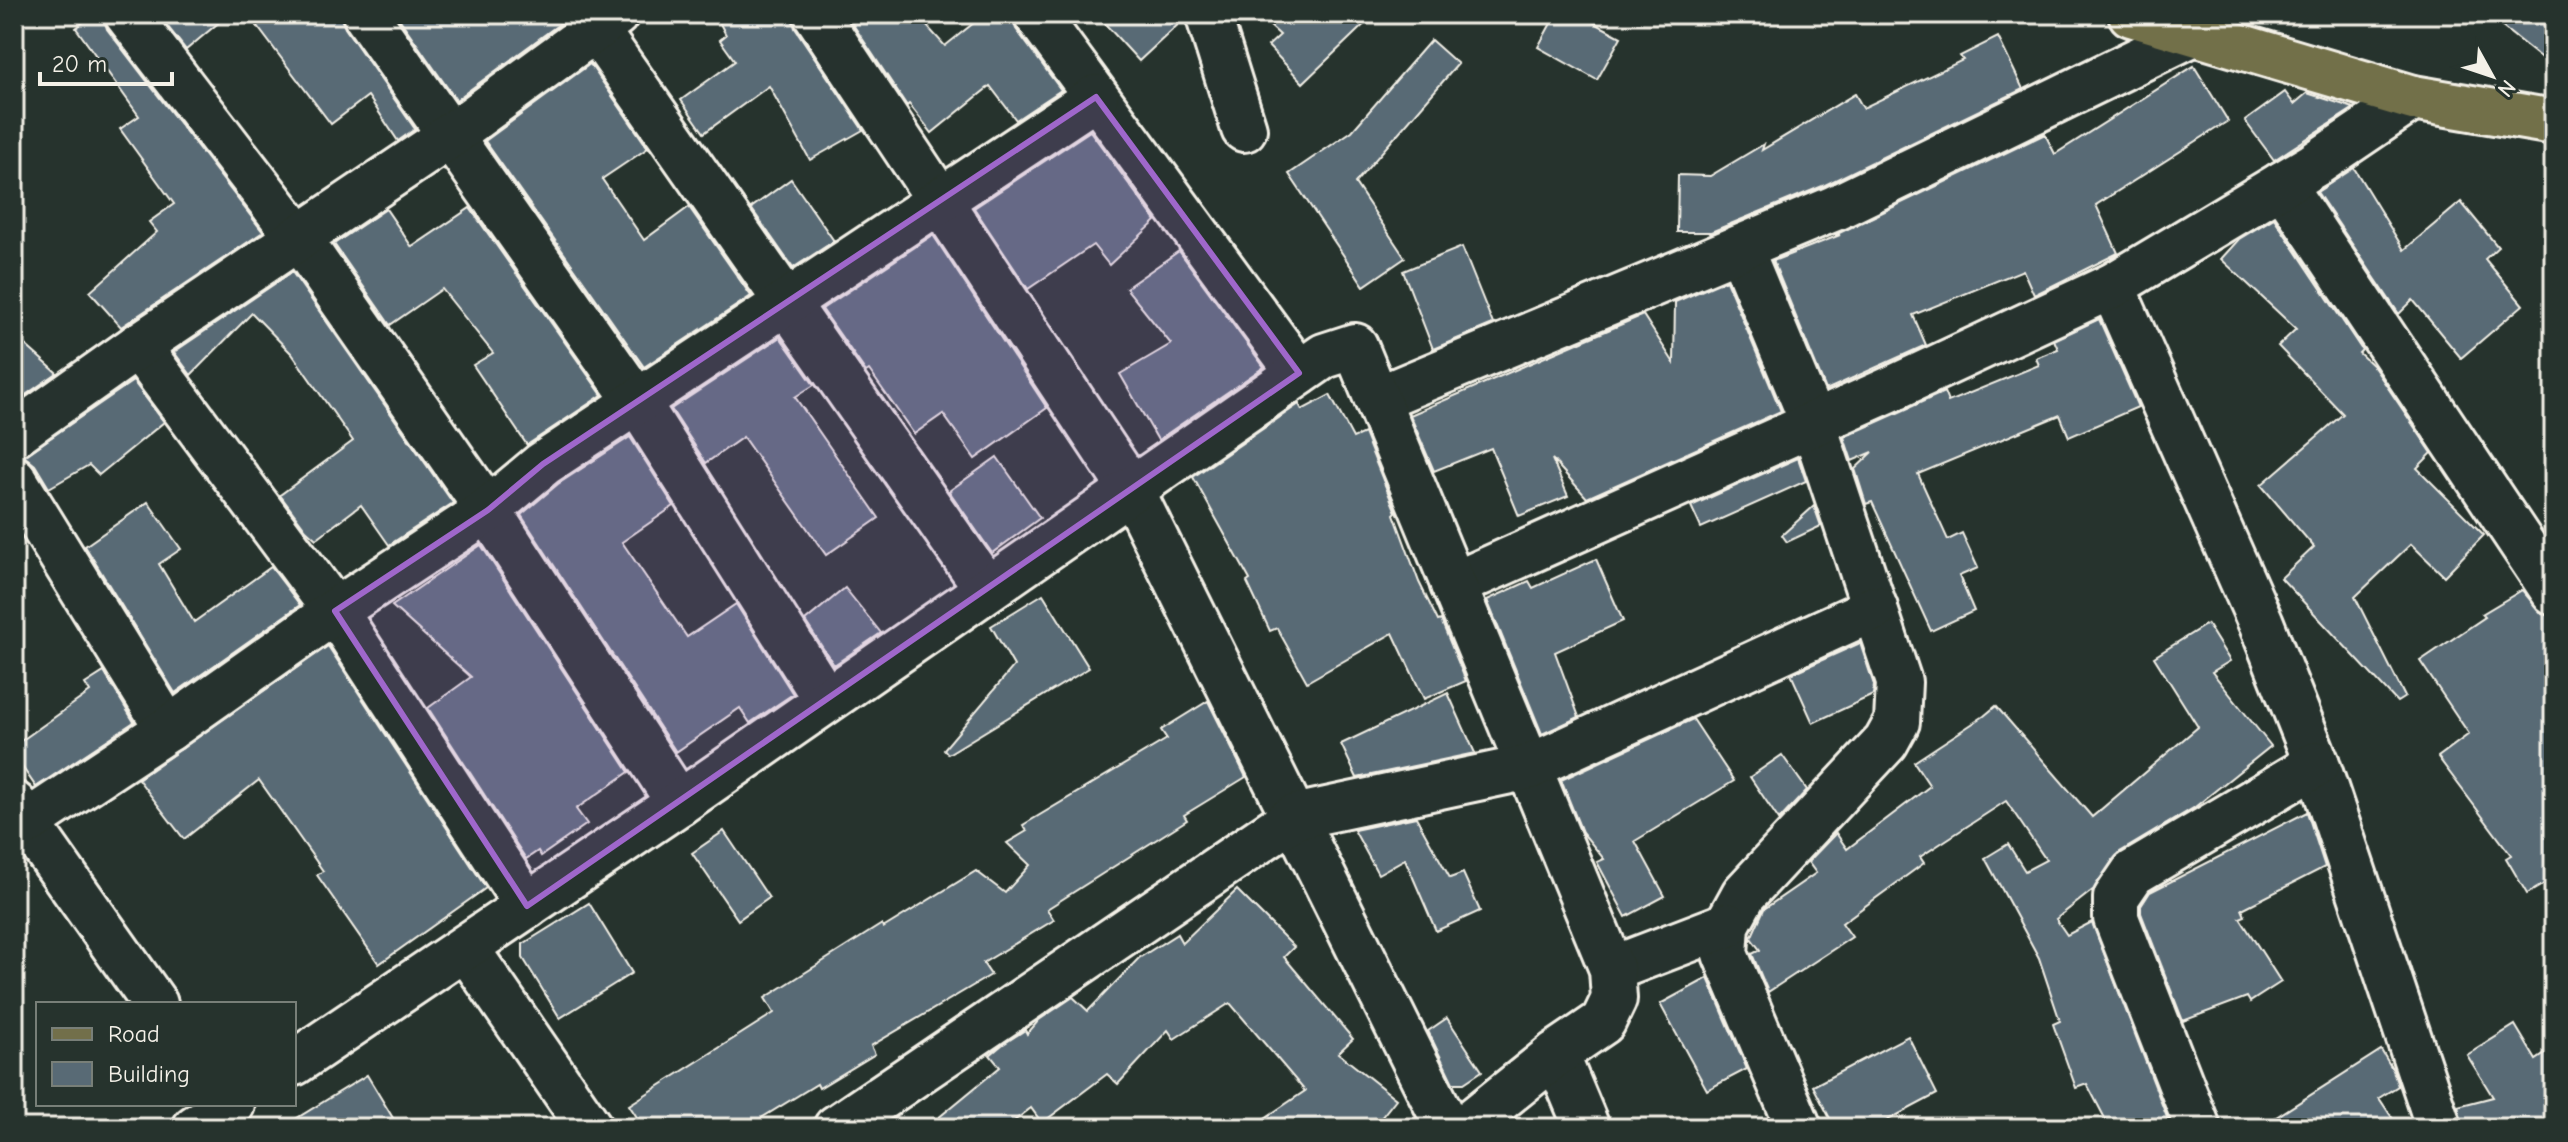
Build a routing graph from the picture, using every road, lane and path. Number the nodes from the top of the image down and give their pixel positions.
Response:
1 (127, 14) edge
2 (365, 14) edge
3 (816, 14) edge
4 (1036, 14) edge
5 (1208, 14) edge
6 (2131, 14) edge
7 (599, 19) edge
8 (2194, 33) junction
9 (1096, 97) junction
10 (2413, 98) junction
11 (2554, 122) edge
12 (1244, 129) dead end
13 (451, 135) junction
14 (2282, 184) junction
15 (941, 200) junction
16 (298, 237) junction
17 (1740, 248) junction
18 (2112, 286) junction
19 (788, 302) junction
20 (138, 346) junction
21 (1299, 373) junction
22 (1377, 399) junction
23 (638, 403) junction
24 (1813, 423) junction
25 (14, 434) edge
26 (14, 479) edge
27 (1131, 489) junction
28 (488, 510) junction
29 (1453, 585) junction
30 (987, 589) junction
31 (2554, 592) edge
32 (1875, 608) junction
33 (335, 611) junction
34 (826, 700) junction
35 (168, 729) junction
36 (2317, 764) junction
37 (1529, 767) junction
38 (679, 803) junction
39 (1294, 817) junction
40 (18, 820) edge
41 (527, 906) junction
42 (1727, 925) junction
43 (466, 948) junction
44 (1612, 969) junction
45 (154, 1002) edge
46 (1556, 1054) junction
47 (296, 1062) edge
48 (590, 1128) edge
49 (836, 1128) edge
50 (1448, 1128) edge
51 (1464, 1128) edge
52 (1587, 1128) edge
53 (1799, 1128) edge
54 (2198, 1128) edge
55 (2439, 1128) edge

1 - 16 street
2 - 13 street
3 - 15 street
4 - 9 street
5 - 12 street
6 - 8 main road
7 - 13 street
7 - 19 street
8 - 10 main road
8 - 17 street
9 - 15 street
9 - 21 street
10 - 11 main road
10 - 14 street
13 - 16 street
13 - 23 street
14 - 18 street
14 - 31 street
15 - 19 street
15 - 27 street
16 - 20 street
16 - 28 street
17 - 22 street
17 - 24 street
18 - 24 street
18 - 36 street
19 - 23 street
19 - 30 street
20 - 25 street
20 - 33 street
21 - 22 street
21 - 27 street
22 - 29 street
23 - 28 street
23 - 34 street
24 - 29 street
24 - 32 street
26 - 35 street
27 - 30 street
27 - 39 street
28 - 33 street
28 - 38 street
29 - 37 street
30 - 34 street
32 - 37 street
32 - 42 street
33 - 35 street
33 - 41 street
34 - 38 street
35 - 40 street
36 - 54 street
36 - 55 street
37 - 39 street
37 - 44 street
38 - 41 street
39 - 49 street
39 - 50 street
40 - 45 street
41 - 43 street
42 - 44 street
42 - 53 street
43 - 47 street
43 - 48 street
44 - 46 street
46 - 51 street
46 - 52 street

